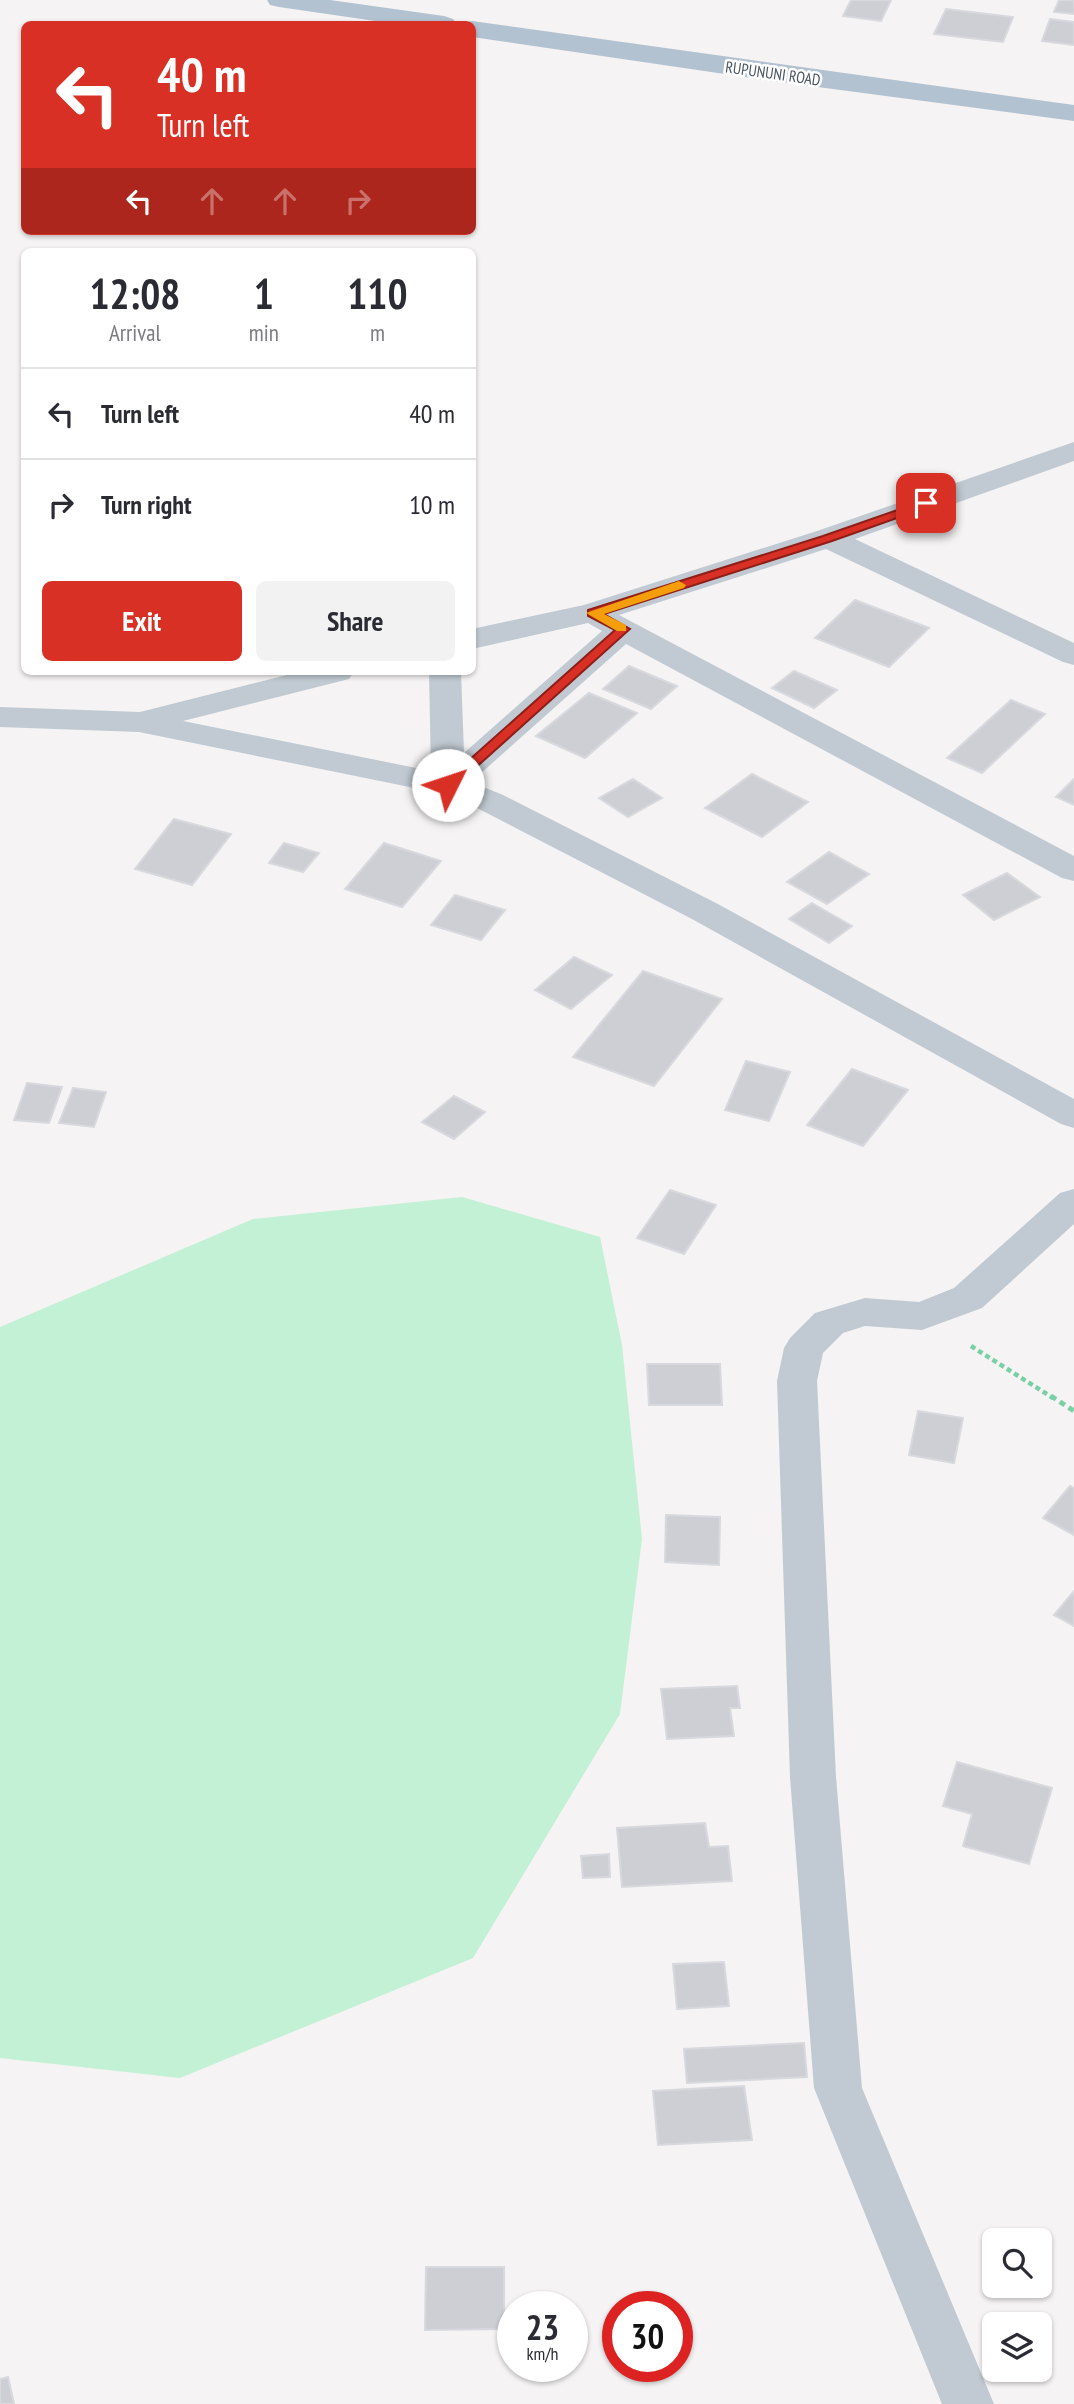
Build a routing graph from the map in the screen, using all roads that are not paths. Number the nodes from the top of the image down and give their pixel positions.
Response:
1 (279, 0) edge
2 (423, 21) edge
3 (476, 30) edge
4 (1074, 113) edge
5 (1074, 451) edge
6 (828, 538) junction
7 (592, 613) junction
8 (624, 629) junction
9 (476, 638) edge
10 (1074, 655) edge
11 (326, 675) edge
12 (445, 675) edge
13 (0, 718) edge
14 (139, 722) junction
15 (448, 785) junction
16 (1074, 870) edge
17 (1074, 1115) edge
18 (1074, 1202) edge
19 (968, 2404) edge

1 - 2 main road
3 - 4 main road, RUPUNUNI ROAD
5 - 6 street
6 - 7 street
6 - 10 street
7 - 8 street
7 - 9 street
8 - 15 street
8 - 16 street
11 - 14 street
12 - 15 street
13 - 14 street
14 - 15 street
15 - 17 street
18 - 19 street

